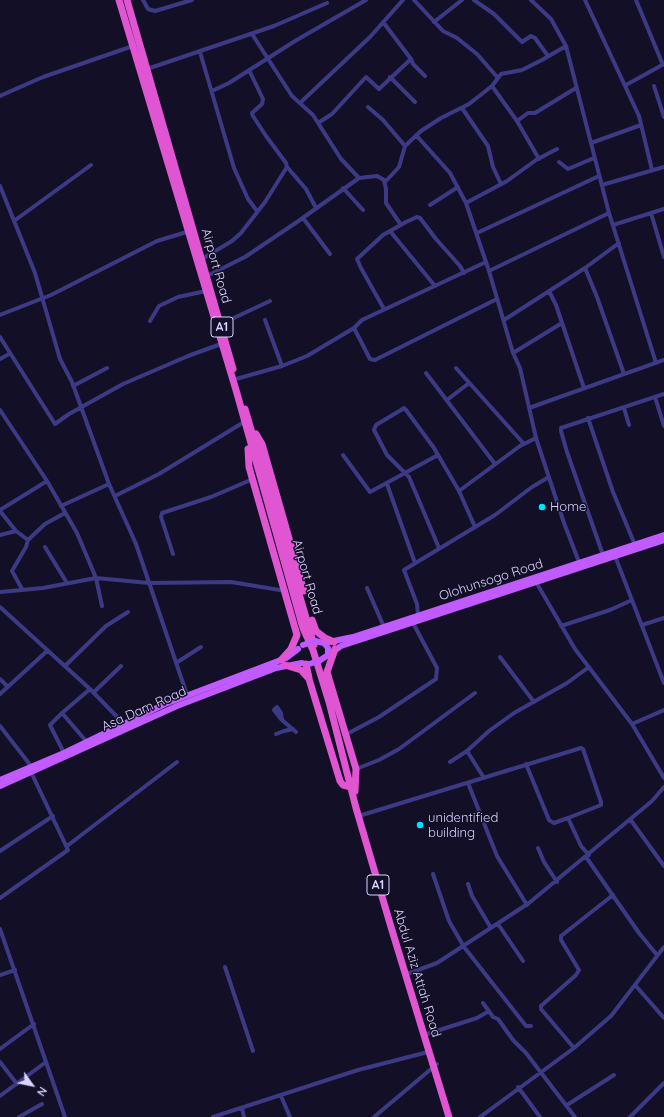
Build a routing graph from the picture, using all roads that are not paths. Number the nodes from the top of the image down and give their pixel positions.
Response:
1 (119, 0) edge
2 (128, 0) edge
3 (143, 0) edge
4 (192, 0) edge
5 (366, 0) edge
6 (414, 0) edge
7 (462, 0) edge
8 (474, 0) edge
9 (532, 0) edge
10 (585, 0) edge
11 (636, 0) edge
12 (400, 1) edge
13 (327, 3) dead end
14 (383, 22) junction
15 (434, 22) junction
16 (252, 34) junction
17 (133, 46) junction
18 (566, 46) junction
19 (200, 52) junction
20 (548, 56) junction
21 (268, 58) junction
22 (411, 59) junction
23 (663, 64) edge
24 (146, 69) junction
25 (250, 70) junction
26 (425, 76) dead end
27 (390, 77) junction
28 (498, 78) junction
29 (626, 85) junction
30 (492, 86) junction
31 (654, 86) dead end
32 (576, 88) junction
33 (212, 91) junction
34 (0, 96) edge
35 (415, 102) dead end
36 (300, 103) junction
37 (368, 107) dead end
38 (462, 108) junction
39 (664, 118) edge
40 (517, 120) junction
41 (318, 123) junction
42 (641, 125) junction
43 (416, 135) junction
44 (591, 143) junction
45 (405, 146) junction
46 (557, 149) dead end
47 (594, 158) junction
48 (539, 159) junction
49 (559, 162) dead end
50 (91, 165) dead end
51 (287, 167) junction
52 (664, 167) edge
53 (652, 170) junction
54 (600, 176) junction
55 (359, 178) junction
56 (386, 182) junction
57 (501, 184) junction
58 (602, 185) junction
59 (0, 186) edge
60 (458, 187) junction
61 (343, 188) junction
62 (466, 202) junction
63 (430, 205) dead end
64 (316, 208) junction
65 (664, 209) edge
66 (363, 210) dead end
67 (257, 211) junction
68 (609, 213) junction
69 (651, 213) junction
70 (303, 218) junction
71 (14, 221) junction
72 (401, 225) junction
73 (613, 225) junction
74 (191, 231) junction
75 (390, 231) junction
76 (477, 233) junction
77 (618, 243) junction
78 (330, 254) dead end
79 (664, 257) edge
80 (202, 259) junction
81 (486, 262) junction
82 (585, 268) junction
83 (489, 271) junction
84 (464, 273) junction
85 (207, 276) junction
86 (435, 286) junction
87 (549, 291) junction
88 (206, 292) junction
89 (42, 299) junction
90 (497, 299) junction
91 (270, 301) dead end
92 (384, 310) junction
93 (0, 315) edge
94 (265, 320) dead end
95 (504, 320) junction
96 (150, 321) dead end
97 (562, 323) junction
98 (221, 324) junction
99 (354, 328) junction
100 (0, 337) edge
101 (221, 344) junction
102 (513, 353) junction
103 (9, 354) junction
104 (0, 359) edge
105 (664, 360) edge
106 (656, 363) junction
107 (282, 366) junction
108 (107, 368) dead end
109 (456, 368) dead end
110 (426, 373) dead end
111 (624, 374) junction
112 (236, 378) junction
113 (470, 383) junction
114 (73, 386) junction
115 (584, 388) junction
116 (664, 394) edge
117 (655, 397) junction
118 (447, 400) junction
119 (81, 408) junction
120 (529, 408) junction
121 (624, 408) junction
122 (0, 410) edge
123 (588, 418) junction
124 (629, 425) dead end
125 (664, 426) edge
126 (247, 427) junction
127 (536, 438) junction
128 (524, 444) junction
129 (343, 455) dead end
130 (438, 455) junction
131 (495, 464) junction
132 (406, 473) junction
133 (549, 477) junction
134 (253, 479) junction
135 (47, 481) junction
136 (110, 484) junction
137 (387, 484) junction
138 (459, 491) junction
139 (115, 496) junction
140 (61, 506) junction
141 (0, 511) edge
142 (65, 513) junction
143 (475, 527) junction
144 (16, 531) junction
145 (0, 535) edge
146 (664, 535) edge
147 (28, 540) junction
148 (664, 540) edge
149 (635, 545) junction
150 (45, 547) dead end
151 (439, 548) junction
152 (173, 554) dead end
153 (603, 554) junction
154 (615, 556) junction
155 (579, 562) junction
156 (414, 563) junction
157 (96, 578) junction
158 (536, 582) junction
159 (67, 583) junction
160 (149, 583) junction
161 (367, 588) dead end
162 (22, 590) junction
163 (286, 591) junction
164 (0, 592) edge
165 (475, 600) junction
166 (632, 600) junction
167 (102, 606) dead end
168 (0, 607) edge
169 (128, 612) dead end
170 (418, 615) junction
171 (664, 618) edge
172 (413, 622) junction
173 (642, 625) junction
174 (561, 626) junction
175 (384, 627) junction
176 (316, 631) junction
177 (297, 635) junction
178 (319, 641) junction
179 (335, 645) junction
180 (201, 647) dead end
181 (301, 647) junction
182 (47, 651) junction
183 (320, 656) junction
184 (500, 657) dead end
185 (283, 662) junction
186 (176, 663) junction
187 (306, 664) junction
188 (65, 666) junction
189 (121, 666) dead end
190 (589, 667) junction
191 (327, 672) junction
192 (0, 679) edge
193 (309, 679) junction
194 (664, 683) edge
195 (7, 686) junction
196 (90, 689) junction
197 (94, 692) junction
198 (475, 693) dead end
199 (0, 694) edge
200 (187, 696) junction
201 (534, 702) junction
202 (664, 710) edge
203 (62, 713) junction
204 (282, 720) dead end
205 (124, 724) junction
206 (632, 724) junction
207 (0, 726) edge
208 (276, 734) dead end
209 (346, 735) junction
210 (86, 741) junction
211 (467, 751) junction
212 (64, 753) junction
213 (56, 758) junction
214 (177, 762) dead end
215 (450, 762) dead end
216 (526, 764) junction
217 (31, 769) junction
218 (356, 769) junction
219 (484, 778) junction
220 (664, 778) edge
221 (0, 780) edge
222 (468, 783) junction
223 (0, 786) edge
224 (664, 787) edge
225 (353, 789) junction
226 (362, 815) junction
227 (53, 816) junction
228 (568, 818) junction
229 (630, 819) junction
230 (67, 846) junction
231 (538, 848) dead end
232 (0, 851) edge
233 (588, 856) junction
234 (664, 866) edge
235 (433, 874) dead end
236 (556, 882) junction
237 (468, 884) dead end
238 (613, 895) junction
239 (0, 898) edge
240 (527, 905) junction
241 (498, 924) junction
242 (491, 928) junction
243 (0, 929) edge
244 (464, 947) junction
245 (664, 947) edge
246 (657, 955) junction
247 (523, 961) dead end
248 (225, 967) dead end
249 (15, 970) junction
250 (407, 974) junction
251 (0, 975) edge
252 (635, 985) junction
253 (483, 1003) dead end
254 (489, 1011) junction
255 (664, 1018) edge
256 (34, 1024) junction
257 (531, 1026) dead end
258 (428, 1034) junction
259 (574, 1048) junction
260 (0, 1049) edge
261 (253, 1051) dead end
262 (428, 1052) junction
263 (0, 1062) edge
264 (46, 1062) junction
265 (435, 1065) junction
266 (540, 1072) junction
267 (614, 1075) dead end
268 (17, 1084) junction
269 (663, 1084) edge
270 (518, 1087) junction
271 (0, 1096) edge
272 (281, 1096) junction
273 (42, 1104) dead end
274 (567, 1105) junction
275 (242, 1108) junction
276 (20, 1117) edge
277 (65, 1117) edge
278 (213, 1117) edge
279 (244, 1117) edge
280 (290, 1117) edge
281 (374, 1117) edge
282 (449, 1117) edge
283 (453, 1117) edge
284 (480, 1117) edge
285 (540, 1117) edge
286 (575, 1117) edge
287 (630, 1117) edge

1 - 17 highway, Airport Road / A1
2 - 24 highway, Airport Road / A1
3 - 4 street
5 - 21 street
6 - 15 street
7 - 15 street
8 - 20 street
9 - 18 street
10 - 29 street
11 - 23 street
12 - 14 street
13 - 16 street
14 - 22 street
14 - 36 street
15 - 28 street
16 - 19 street
16 - 21 street
17 - 34 street
17 - 74 highway, Airport Road / A1
18 - 20 street
18 - 32 street
19 - 24 street
19 - 33 street
20 - 28 street
21 - 25 street
21 - 36 street
22 - 26 street
22 - 27 street
23 - 29 street
24 - 74 highway, Airport Road / A1
25 - 33 street
25 - 51 street
27 - 35 street
27 - 41 street
28 - 30 street
29 - 42 street
30 - 38 street
30 - 40 street
31 - 39 street
32 - 40 street
32 - 44 street
33 - 67 street
36 - 41 street
37 - 45 street
38 - 43 street
38 - 57 street
40 - 48 street
41 - 55 street
42 - 44 street
42 - 53 street
43 - 45 street
43 - 60 street
44 - 47 street
45 - 56 street
46 - 48 street
47 - 49 street
47 - 54 street
48 - 57 street
50 - 71 street
51 - 64 street
51 - 67 street
52 - 53 street
53 - 58 street
54 - 58 street
54 - 76 street
55 - 56 street
55 - 61 street
56 - 72 street
57 - 62 street
58 - 68 street
59 - 71 street
60 - 62 street
60 - 63 street
61 - 64 street
61 - 66 street
62 - 76 street
64 - 70 street
65 - 69 street
67 - 80 street
68 - 73 street
68 - 83 street
69 - 73 street
69 - 79 street
70 - 78 street
70 - 85 street
71 - 89 street
72 - 75 street
72 - 84 street
73 - 77 street
74 - 80 highway, Airport Road / A1
74 - 88 highway, Airport Road / A1
74 - 89 street
75 - 86 street
75 - 92 street
76 - 81 street
77 - 82 street
77 - 106 street
80 - 85 highway, Airport Road / A1
81 - 83 street
81 - 84 street
82 - 87 street
82 - 111 street
83 - 90 street
84 - 86 street
85 - 98 highway, Airport Road / A1
86 - 92 street
87 - 95 street
87 - 97 street
88 - 96 street
88 - 101 highway, Airport Road / A1
89 - 93 street
89 - 114 street
90 - 95 street
90 - 99 street
91 - 98 street
92 - 99 street
94 - 107 street
95 - 102 street
97 - 102 street
97 - 115 street
98 - 112 highway, Airport Road / A1
99 - 107 street
100 - 103 street
101 - 119 street
101 - 126 highway, Airport Road / A1
102 - 120 street
103 - 104 street
103 - 119 street
105 - 106 street
106 - 111 street
107 - 112 street
108 - 114 street
109 - 113 street
110 - 118 street
111 - 115 street
112 - 126 highway, Airport Road / A1
113 - 118 street
113 - 128 street
114 - 119 street
115 - 120 street
116 - 117 street
117 - 121 street
117 - 125 street
118 - 131 street
119 - 136 street
120 - 127 street
121 - 123 street
121 - 124 street
122 - 135 street
123 - 149 street
123 - 153 street
126 - 134 highway
126 - 139 street
126 - 176 highway
126 - 183 highway, Airport Road / A1
127 - 128 street
127 - 133 street
128 - 131 street
129 - 137 street
130 - 132 street
130 - 132 street
130 - 138 street
131 - 138 street
132 - 137 street
132 - 151 street
133 - 143 street
133 - 155 street
134 - 152 street
134 - 163 highway
135 - 140 street
135 - 141 street
136 - 139 street
136 - 140 street
137 - 156 street
138 - 143 street
139 - 160 street
140 - 142 street
141 - 144 street
142 - 147 street
142 - 157 street
143 - 151 street
144 - 145 street
144 - 147 street
146 - 149 main road, Olohunsogo Road
147 - 162 street
148 - 154 main road, Olohunsogo Road
149 - 153 main road, Olohunsogo Road
150 - 159 street
151 - 156 street
153 - 155 main road, Olohunsogo Road
154 - 158 main road, Olohunsogo Road
154 - 166 street
155 - 165 main road, Olohunsogo Road
156 - 170 street
157 - 159 street
157 - 160 street
157 - 167 street
158 - 165 main road, Olohunsogo Road
158 - 174 street
159 - 162 street
160 - 163 street
160 - 186 street
161 - 175 street
162 - 164 street
163 - 177 highway
165 - 170 main road, Olohunsogo Road
165 - 172 main road, Olohunsogo Road
166 - 173 street
166 - 174 street
168 - 182 street
169 - 188 street
170 - 175 main road, Olohunsogo Road
171 - 173 street
172 - 179 main road, Olohunsogo Road
172 - 209 street
173 - 194 street
174 - 190 street
175 - 179 main road, Olohunsogo Road
176 - 178 highway
176 - 179 highway
177 - 181 highway
177 - 185 highway
178 - 179 main road, Olohunsogo Road
178 - 181 main road, Olohunsogo Road, bridge
178 - 183 main road
179 - 183 main road, Olohunsogo Road
179 - 191 highway
180 - 186 street
181 - 185 main road, Asa Dam Road
181 - 187 main road
182 - 188 street
182 - 195 street
183 - 187 main road, Olohunsogo Road, bridge
183 - 191 highway
183 - 225 highway, Abdul Aziz Attah Road / A1
184 - 201 street
185 - 187 main road, Asa Dam Road
185 - 193 highway
185 - 200 main road, Asa Dam Road
185 - 213 main road, Asa Dam Road
186 - 200 street
187 - 193 highway
188 - 196 street
189 - 197 street
190 - 201 street
190 - 206 street
191 - 209 highway
192 - 195 street
193 - 225 highway
195 - 199 street
196 - 197 street
196 - 203 street
197 - 205 street
198 - 218 street
200 - 205 main road, Asa Dam Road
201 - 211 street
202 - 206 street
203 - 210 street
203 - 212 street
204 - 208 street
205 - 210 main road, Asa Dam Road
206 - 220 street
207 - 217 street
209 - 218 highway
210 - 212 main road, Asa Dam Road
211 - 215 street
211 - 219 street
212 - 213 main road, Asa Dam Road
213 - 217 main road, Asa Dam Road
214 - 230 street
216 - 219 street
216 - 228 street
216 - 228 street
217 - 221 main road, Asa Dam Road
217 - 223 main road, Asa Dam Road
217 - 227 street
218 - 225 highway
219 - 222 street
222 - 226 street
222 - 240 street
224 - 229 street
225 - 226 highway, Abdul Aziz Attah Road / A1
225 - 262 highway, Abdul Aziz Attah Road / A1
226 - 250 highway, Abdul Aziz Attah Road / A1
227 - 230 street
227 - 232 street
228 - 233 street
229 - 233 street
229 - 234 street
230 - 239 street
231 - 236 street
233 - 236 street
233 - 238 street
235 - 244 street
236 - 240 street
237 - 242 street
238 - 246 street
238 - 259 street
240 - 241 street
241 - 242 street
241 - 247 street
242 - 244 street
243 - 249 street
244 - 250 street
244 - 257 street
245 - 246 street
246 - 252 street
248 - 261 street
249 - 251 street
249 - 256 street
250 - 258 highway, Abdul Aziz Attah Road / A1
252 - 255 street
252 - 259 street
253 - 254 street
254 - 258 street
254 - 266 street
256 - 260 street
256 - 264 street
258 - 265 highway, Abdul Aziz Attah Road / A1
259 - 266 street
262 - 265 highway, Abdul Aziz Attah Road / A1
262 - 272 street
263 - 268 street
264 - 268 street
264 - 277 street
265 - 281 street
265 - 282 highway, Abdul Aziz Attah Road / A1
265 - 283 highway, Abdul Aziz Attah Road / A1
266 - 270 street
266 - 274 street
267 - 274 street
268 - 271 street
269 - 287 street
270 - 284 street
270 - 285 street
272 - 275 street
272 - 280 street
273 - 276 street
274 - 286 street
275 - 278 street
275 - 279 street

